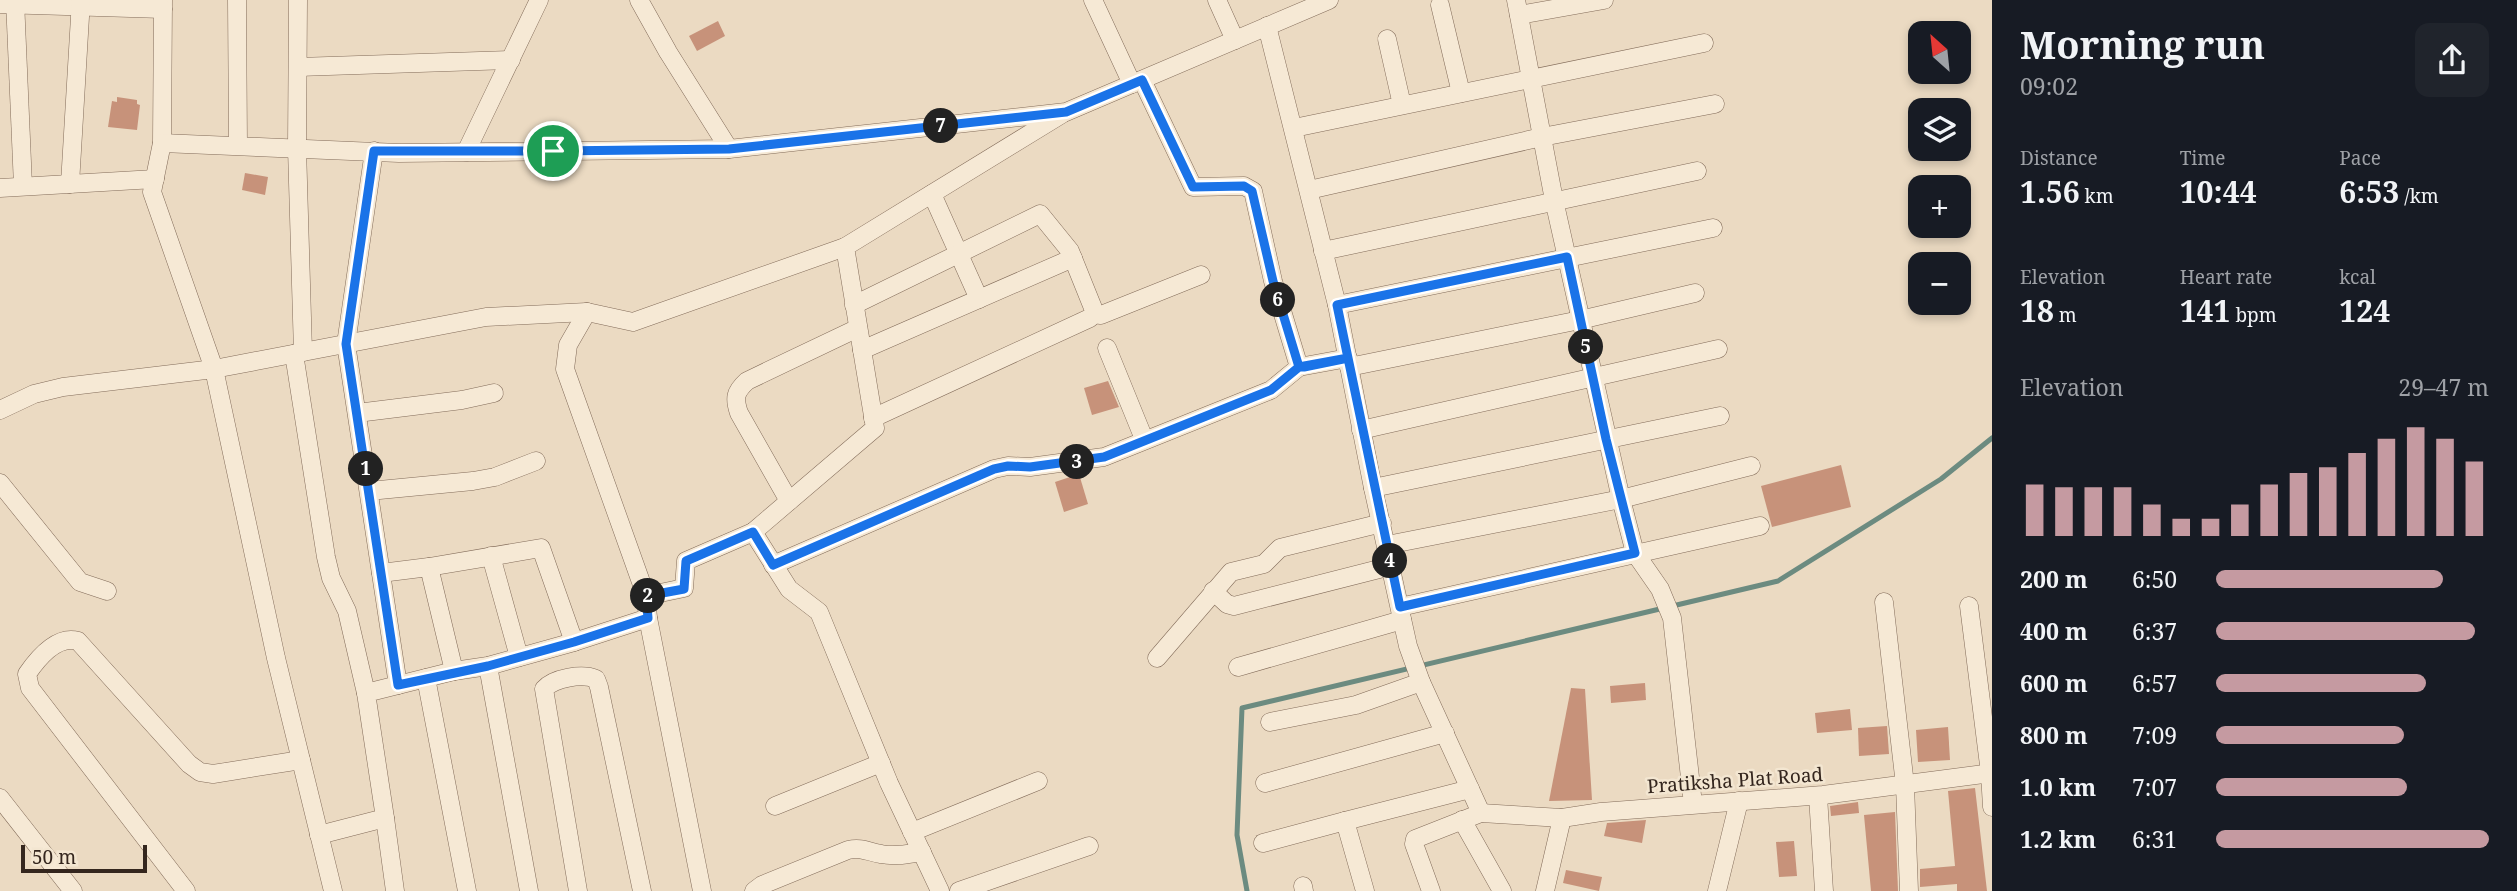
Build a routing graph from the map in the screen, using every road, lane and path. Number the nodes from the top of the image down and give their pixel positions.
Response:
1 (237, 0) edge
2 (298, 0) edge
3 (539, 0) edge
4 (639, 0) edge
5 (1093, 0) edge
6 (1217, 0) edge
7 (1281, 0) edge
8 (1329, 0) edge
9 (1604, 0) edge
10 (10, 3) edge
11 (81, 3) edge
12 (163, 5) edge
13 (1440, 5) dead end
14 (1518, 7) edge
15 (1288, 18) junction
16 (1267, 26) junction
17 (1387, 39) dead end
18 (1235, 40) junction
19 (1704, 43) dead end
20 (511, 60) junction
21 (298, 67) junction
22 (1531, 78) junction
23 (1137, 82) junction
24 (1461, 93) junction
25 (1715, 104) dead end
26 (1402, 105) junction
27 (1066, 112) junction
28 (1294, 128) junction
29 (1542, 137) junction
30 (162, 143) junction
31 (237, 145) junction
32 (297, 148) junction
33 (729, 149) junction
34 (374, 151) junction
35 (466, 152) junction
36 (1698, 171) dead end
37 (155, 179) junction
38 (70, 184) junction
39 (23, 186) junction
40 (0, 188) edge
41 (1308, 190) junction
42 (932, 194) junction
43 (1554, 200) junction
44 (1713, 228) dead end
45 (845, 247) junction
46 (1323, 251) junction
47 (957, 253) junction
48 (1567, 257) junction
49 (1073, 258) junction
50 (1201, 275) dead end
51 (1695, 293) dead end
52 (979, 299) junction
53 (854, 305) junction
54 (1337, 305) junction
55 (587, 312) junction
56 (1094, 314) junction
57 (1580, 320) junction
58 (858, 328) junction
59 (346, 344) junction
60 (1107, 348) dead end
61 (1718, 349) dead end
62 (862, 350) junction
63 (298, 353) junction
64 (1348, 362) junction
65 (1299, 367) junction
66 (214, 369) junction
67 (1593, 378) junction
68 (494, 393) dead end
69 (26, 397) junction
70 (0, 398) edge
71 (0, 410) edge
72 (357, 413) junction
73 (1720, 416) dead end
74 (873, 418) junction
75 (1362, 430) junction
76 (1144, 439) junction
77 (1606, 439) junction
78 (536, 461) dead end
79 (1751, 466) dead end
80 (0, 483) edge
81 (1373, 488) junction
82 (369, 491) junction
83 (1621, 499) junction
84 (789, 501) junction
85 (1382, 523) junction
86 (1759, 526) dead end
87 (753, 532) junction
88 (1387, 545) junction
89 (1635, 553) junction
90 (491, 556) junction
91 (773, 565) junction
92 (1391, 566) junction
93 (429, 567) junction
94 (382, 573) junction
95 (107, 591) dead end
96 (1213, 591) junction
97 (646, 596) junction
98 (1884, 602) dead end
99 (1969, 606) dead end
100 (1401, 613) junction
101 (648, 618) junction
102 (574, 642) junction
103 (519, 657) junction
104 (1157, 658) dead end
105 (488, 666) junction
106 (1238, 667) dead end
107 (454, 671) junction
108 (1419, 677) junction
109 (426, 678) junction
110 (398, 685) junction
111 (366, 693) junction
112 (1270, 722) dead end
113 (1445, 733) junction
114 (301, 760) junction
115 (881, 764) junction
116 (1991, 773) edge
117 (1038, 781) dead end
118 (1265, 783) dead end
119 (1905, 785) junction
120 (1470, 789) junction
121 (1818, 796) junction
122 (0, 797) edge
123 (1740, 801) junction
124 (1693, 804) junction
125 (775, 806) dead end
126 (1992, 807) edge
127 (1481, 813) junction
128 (385, 818) junction
129 (1562, 818) junction
130 (1462, 820) junction
131 (1345, 821) junction
132 (912, 832) junction
133 (319, 835) junction
134 (1263, 843) dead end
135 (1089, 846) dead end
136 (922, 852) junction
137 (330, 890) edge
138 (73, 891) edge
139 (186, 891) edge
140 (395, 891) edge
141 (467, 891) edge
142 (529, 891) edge
143 (578, 891) edge
144 (642, 891) edge
145 (702, 891) edge
146 (754, 891) edge
147 (940, 891) edge
148 (959, 891) edge
149 (1366, 891) edge
150 (1432, 891) edge
151 (1502, 891) edge
152 (1545, 891) edge
153 (1717, 891) edge
154 (1824, 891) edge
155 (1909, 891) edge

1 - 31 street
2 - 21 street
3 - 20 street
4 - 33 street
5 - 23 street
6 - 18 street
7 - 15 street
8 - 15 street
9 - 14 street
10 - 11 street
10 - 39 street
11 - 12 street
11 - 38 street
12 - 30 street
13 - 24 street
14 - 22 street
15 - 16 street
16 - 18 street
16 - 28 street
17 - 26 street
18 - 23 street
19 - 22 street
20 - 21 street
20 - 35 street
21 - 32 street
22 - 24 street
22 - 29 street
23 - 27 street
23 - 65 street
24 - 26 street
25 - 29 street
26 - 28 street
27 - 33 street
27 - 42 street
28 - 41 street
29 - 41 street
29 - 43 street
30 - 31 street
30 - 37 street
31 - 32 street
32 - 34 street
32 - 63 street
33 - 35 street
34 - 35 street
34 - 59 street
36 - 43 street
37 - 38 street
37 - 66 street
38 - 39 street
39 - 40 street
41 - 46 street
42 - 45 street
42 - 47 street
43 - 46 street
43 - 48 street
44 - 48 street
45 - 53 street
45 - 55 street
46 - 54 street
47 - 49 street
47 - 52 street
47 - 53 street
48 - 54 street
48 - 57 street
49 - 52 street
49 - 56 street
50 - 56 street
51 - 57 street
52 - 62 street
53 - 58 street
54 - 64 street
55 - 59 street
55 - 97 street
56 - 74 street
57 - 64 street
57 - 67 street
58 - 62 street
58 - 84 street
59 - 63 street
59 - 72 street
60 - 76 street
61 - 67 street
62 - 74 street
63 - 66 street
63 - 111 street
64 - 65 street
64 - 75 street
65 - 76 street
66 - 69 street
66 - 114 street
67 - 75 street
67 - 77 street
68 - 72 street
69 - 70 street
69 - 71 street
72 - 82 street
73 - 77 street
74 - 84 street
75 - 81 street
76 - 91 street
77 - 81 street
77 - 83 street
78 - 82 street
79 - 83 street
80 - 95 street
81 - 85 street
82 - 94 street
83 - 88 street
83 - 89 street
84 - 87 street
85 - 88 street
85 - 96 street
86 - 89 street
87 - 91 street
87 - 97 street
88 - 92 street
89 - 100 street
89 - 124 street
90 - 93 street
90 - 102 street
90 - 103 street
91 - 115 street
92 - 96 street
92 - 100 street
93 - 94 street
93 - 107 street
94 - 110 street
96 - 104 street
97 - 101 street
98 - 119 street
99 - 116 street
100 - 106 street
100 - 108 street
101 - 102 street
101 - 145 street
102 - 103 street
103 - 105 street
105 - 107 street
105 - 142 street
107 - 109 street
108 - 112 street
108 - 113 street
109 - 110 street
109 - 141 street
110 - 111 street
111 - 128 street
113 - 118 street
113 - 120 street
114 - 133 street
114 - 139 street
115 - 125 street
115 - 132 street
116 - 119 street, Pratiksha Plat Road
116 - 126 street
117 - 132 street
119 - 121 street, Pratiksha Plat Road
119 - 155 street
120 - 127 street
120 - 131 street
121 - 123 street, Pratiksha Plat Road
121 - 154 street
122 - 138 street
123 - 124 street, Pratiksha Plat Road
123 - 153 street
124 - 129 street, Pratiksha Plat Road
127 - 129 street, Pratiksha Plat Road
127 - 130 street
128 - 133 street
128 - 140 street
129 - 152 street
130 - 150 street
130 - 151 street
131 - 134 street
131 - 149 street
132 - 136 street
133 - 137 street
135 - 148 street
136 - 146 street
136 - 147 street
143 - 144 street

